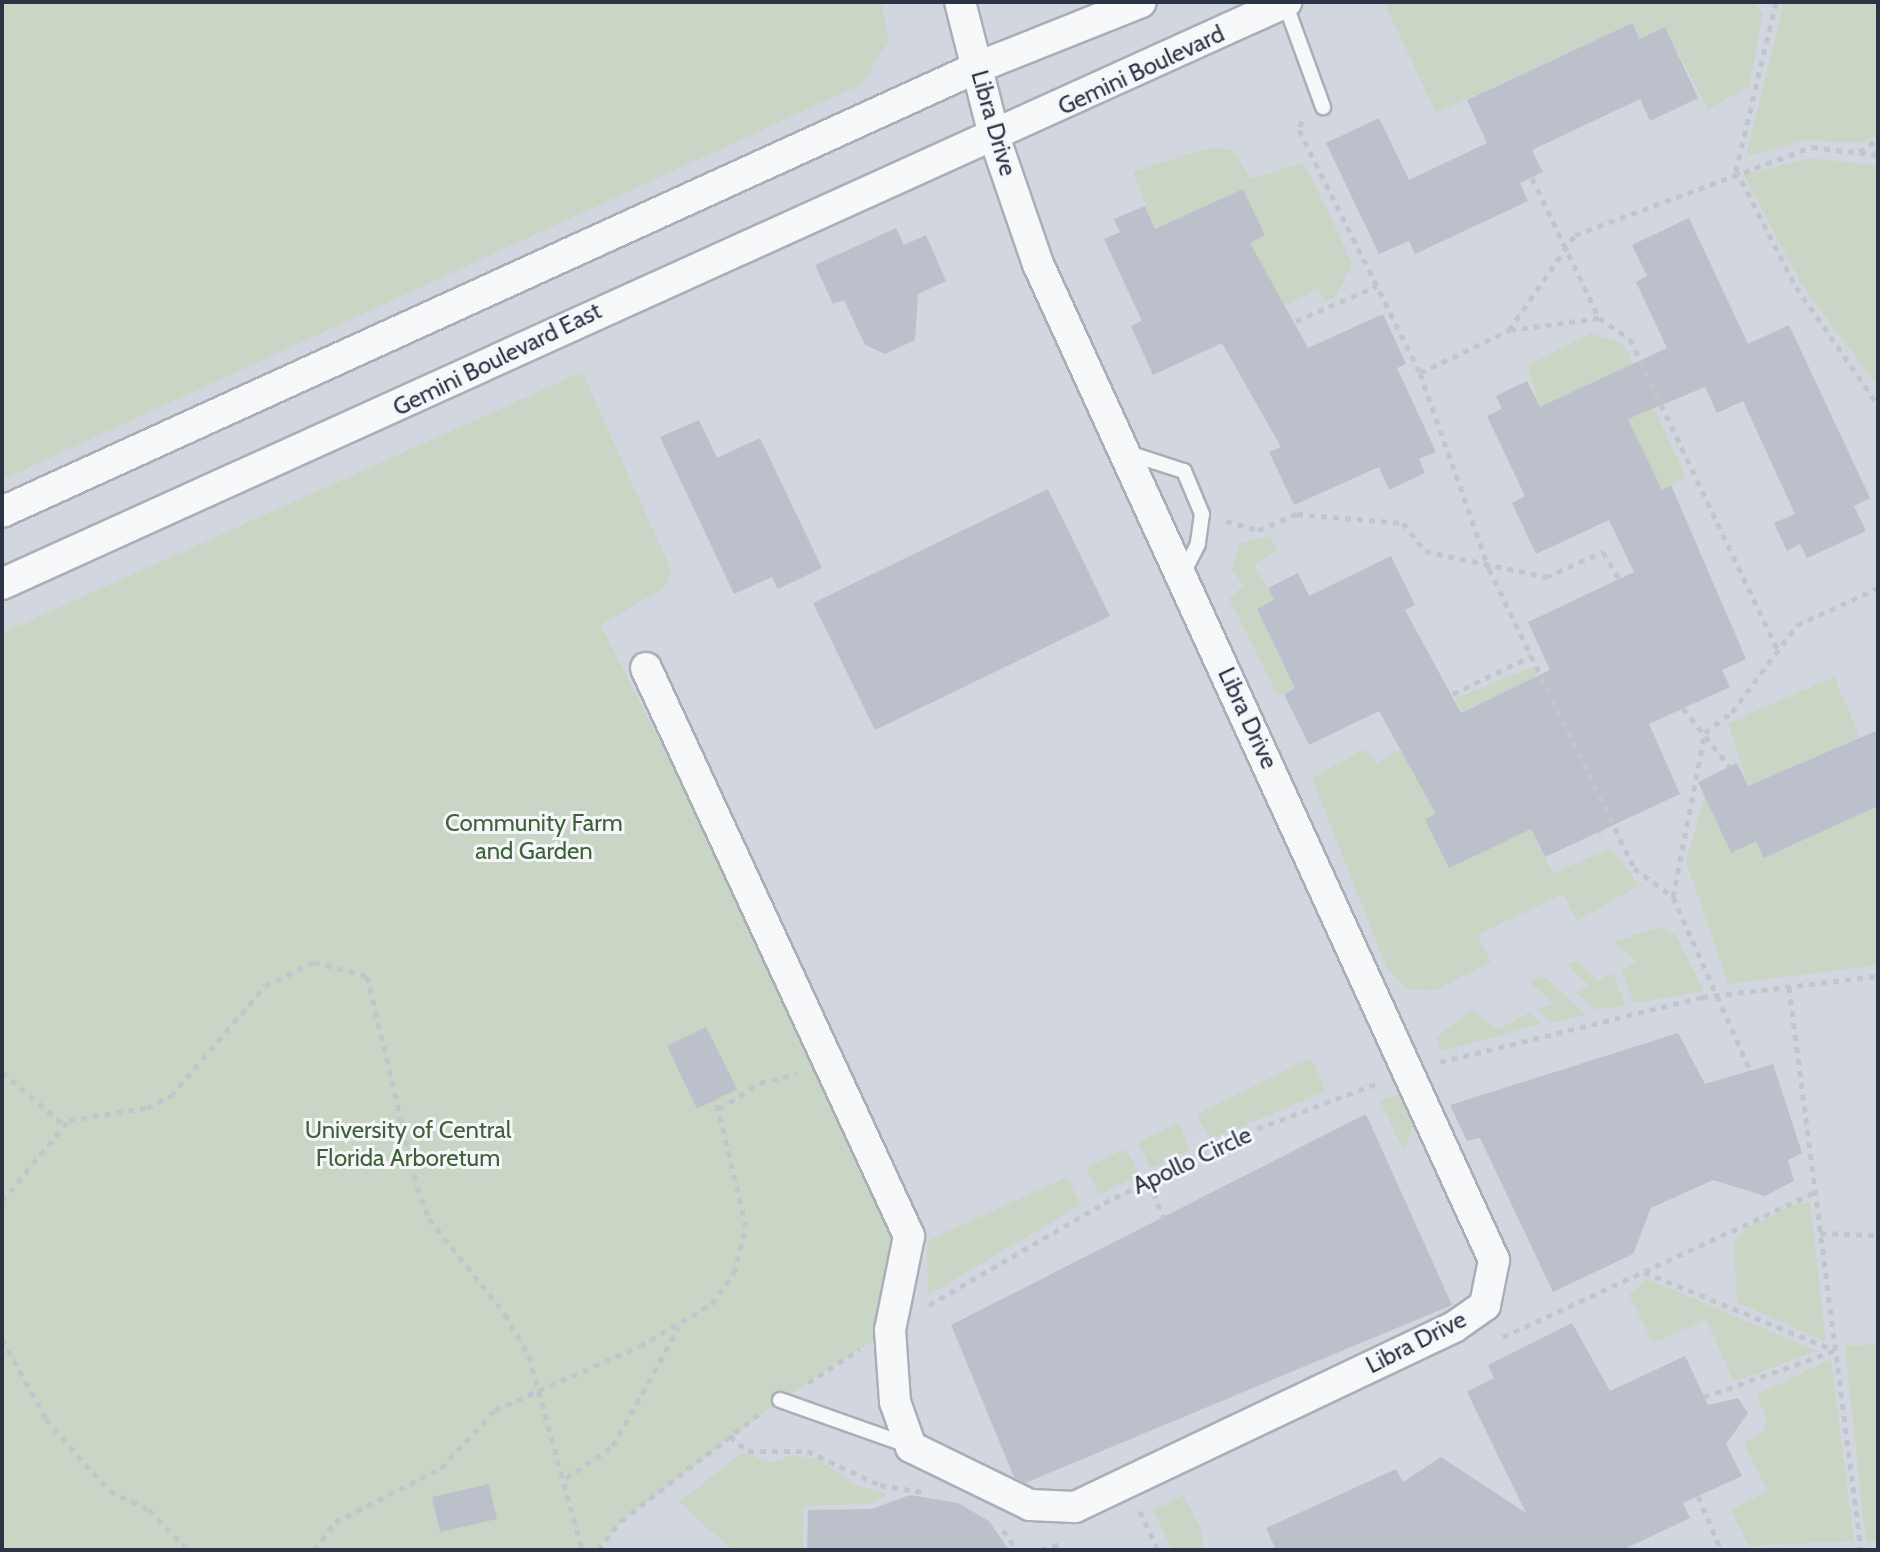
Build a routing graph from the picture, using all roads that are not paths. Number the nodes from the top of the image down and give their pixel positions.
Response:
1 (960, 2) edge
2 (1141, 2) edge
3 (1286, 2) edge
4 (978, 67) junction
5 (1323, 107) dead end
6 (995, 139) junction
7 (1125, 452) junction
8 (2, 512) edge
9 (1181, 575) junction
10 (2, 584) edge
11 (646, 668) dead end
12 (780, 1400) road end
13 (911, 1447) junction

1 - 4 street, Libra Drive
2 - 4 street
3 - 5 lane
3 - 6 street, Gemini Boulevard
4 - 6 street, Libra Drive
4 - 8 street
6 - 7 street, Libra Drive
6 - 10 street, Gemini Boulevard East
7 - 9 street, Libra Drive
7 - 9 lane
9 - 13 street, Libra Drive
11 - 13 street
12 - 13 lane

